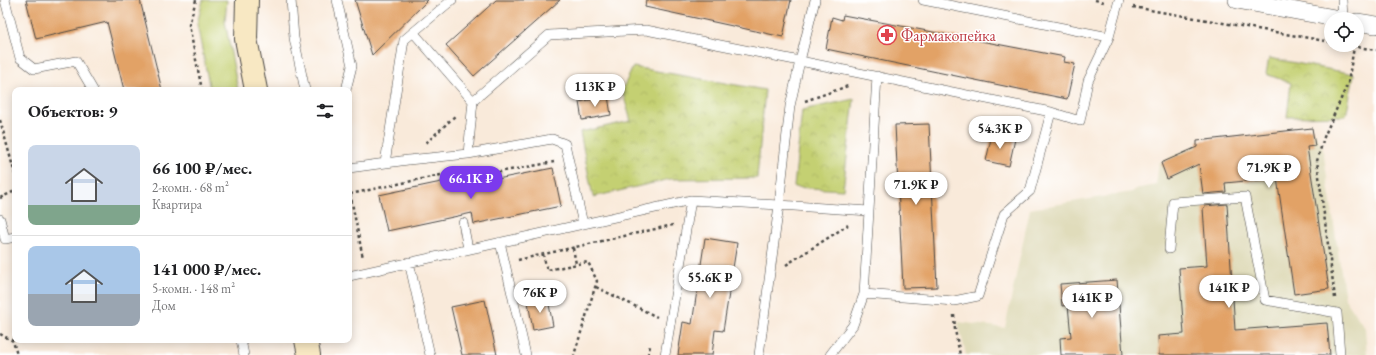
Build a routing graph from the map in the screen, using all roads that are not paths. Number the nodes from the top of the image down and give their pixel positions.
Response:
1 (5, 0) edge
2 (247, 0) edge
3 (291, 0) edge
4 (337, 0) edge
5 (452, 0) edge
6 (815, 0) edge
7 (923, 0) edge
8 (1119, 0) edge
9 (1237, 0) edge
10 (1342, 0) edge
11 (1343, 12) edge
12 (1324, 16) edge
13 (1364, 23) edge
14 (1376, 25) edge
15 (413, 32) junction
16 (1109, 37) junction
17 (800, 61) junction
18 (877, 76) junction
19 (91, 87) edge
20 (255, 87) edge
21 (304, 87) edge
22 (347, 87) edge
23 (473, 101) junction
24 (1051, 112) junction
25 (468, 154) junction
26 (385, 163) junction
27 (352, 168) edge
28 (691, 200) junction
29 (779, 204) junction
30 (869, 211) junction
31 (0, 219) edge
32 (463, 223) dead end
33 (583, 224) junction
34 (12, 238) edge
35 (500, 242) junction
36 (468, 249) junction
37 (1169, 249) dead end
38 (409, 262) junction
39 (352, 275) edge
40 (864, 294) junction
41 (242, 343) edge
42 (307, 343) edge
43 (244, 355) edge
44 (310, 355) edge
45 (430, 355) edge
46 (526, 355) edge
47 (665, 355) edge
48 (759, 355) edge
49 (830, 355) edge
50 (1340, 355) edge

1 - 19 lane
2 - 20 main road
3 - 21 lane
4 - 22 lane
5 - 15 lane
6 - 17 lane
7 - 16 lane
8 - 16 lane
9 - 12 street
10 - 11 lane
13 - 14 street
15 - 23 lane
15 - 26 lane
16 - 24 lane
17 - 18 lane
17 - 23 lane
17 - 29 lane
18 - 24 lane
18 - 30 lane
23 - 25 lane
24 - 40 lane
25 - 26 lane
25 - 33 lane
26 - 27 lane
28 - 29 lane
28 - 33 lane
28 - 47 lane
29 - 30 lane
29 - 48 lane
30 - 40 lane
31 - 34 lane
32 - 36 lane
33 - 35 lane
35 - 36 lane
35 - 46 lane
36 - 38 lane
37 - 50 lane
38 - 39 lane
38 - 45 lane
40 - 49 lane
41 - 43 lane
42 - 44 main road

